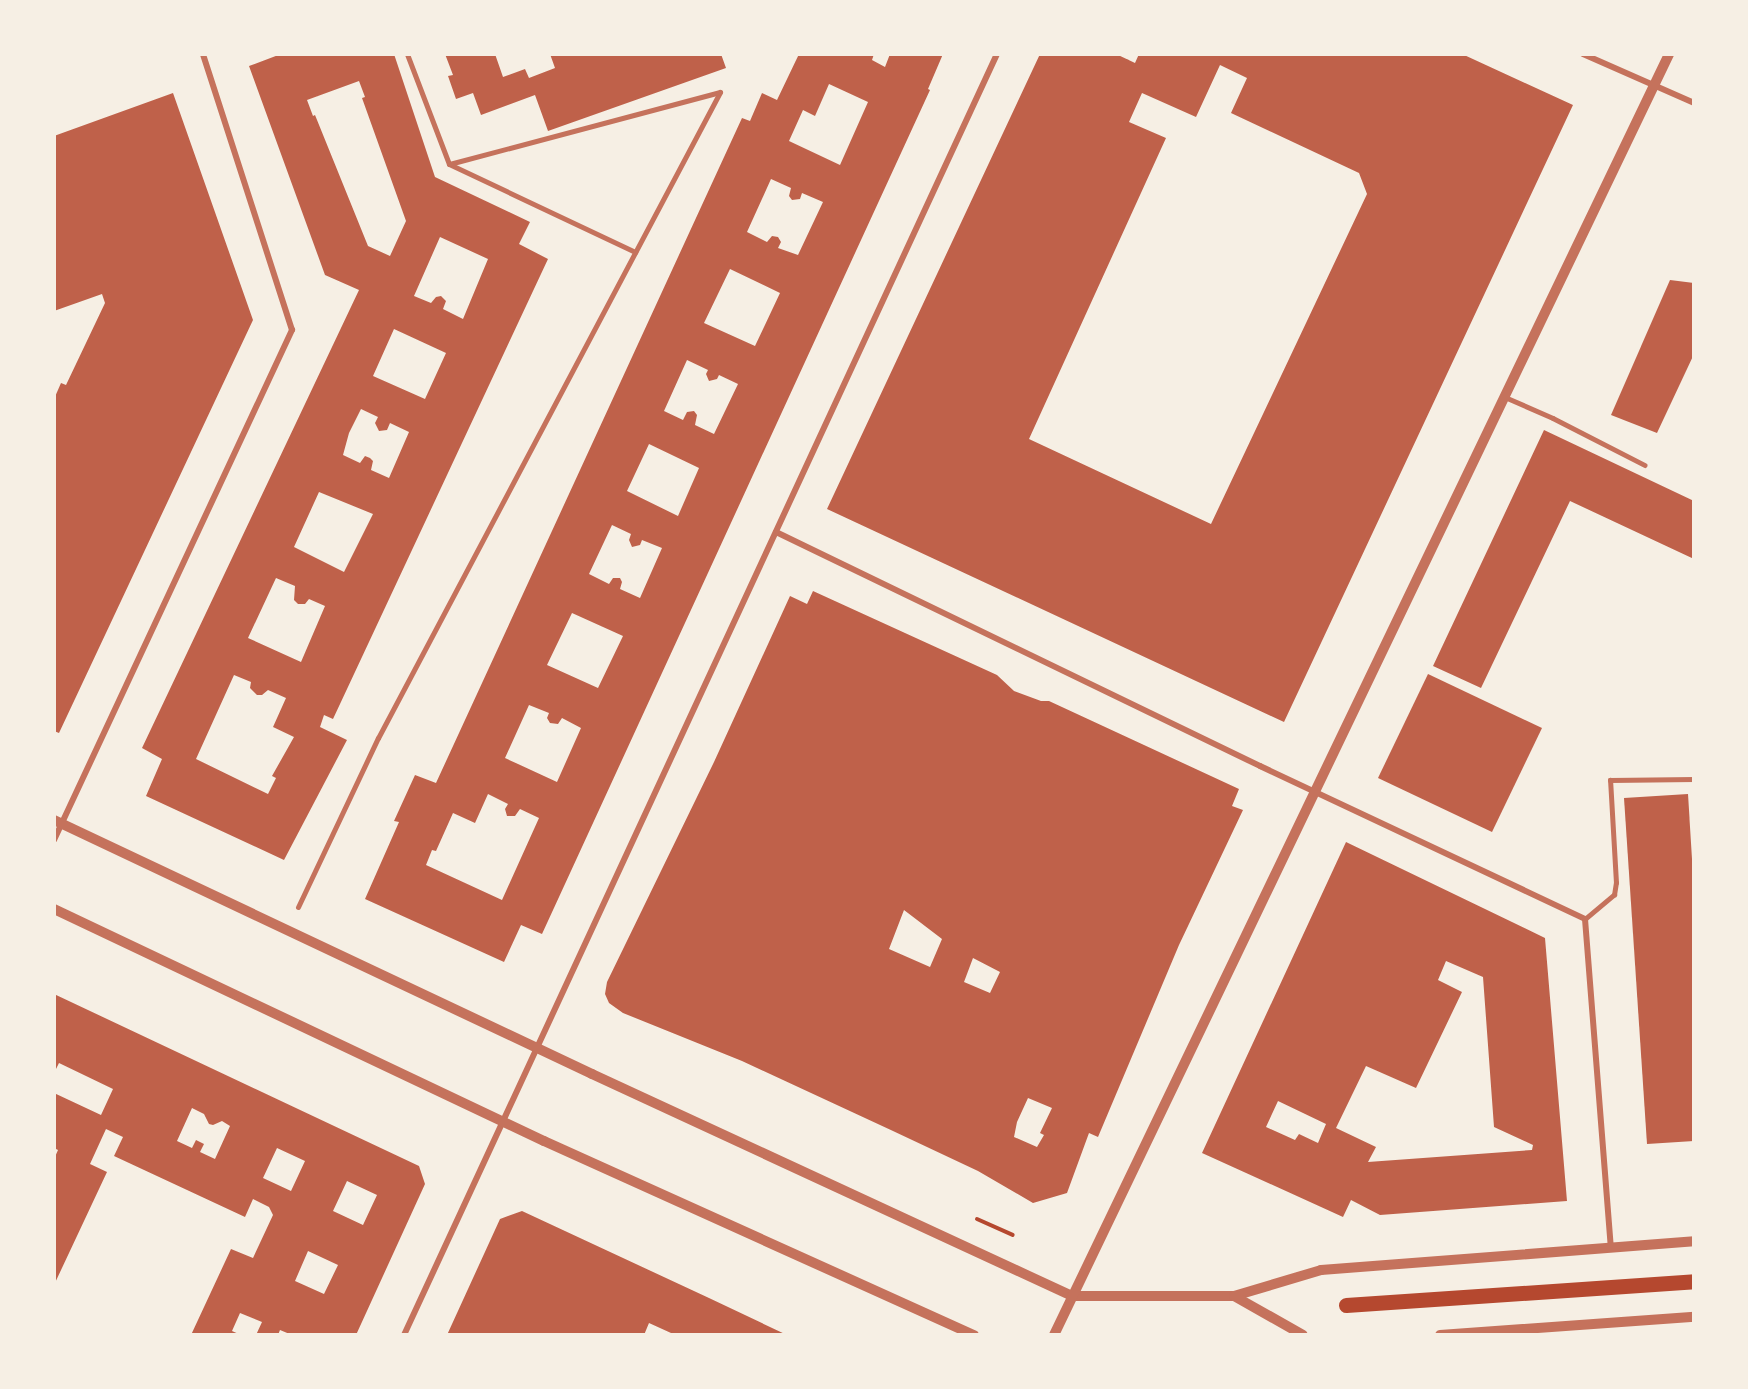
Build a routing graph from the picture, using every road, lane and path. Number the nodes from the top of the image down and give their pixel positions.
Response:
1 (203, 54) edge
2 (407, 54) edge
3 (997, 54) edge
4 (1583, 54) edge
5 (1669, 54) edge
6 (1654, 85) junction
7 (1694, 103) edge
8 (449, 164) junction
9 (635, 252) junction
10 (1504, 397) junction
11 (1645, 465) dead end
12 (776, 532) junction
13 (1694, 779) edge
14 (1315, 792) junction
15 (58, 822) edge
16 (54, 840) edge
17 (298, 907) dead end
18 (54, 909) edge
19 (1585, 919) junction
20 (538, 1047) junction
21 (502, 1122) junction
22 (977, 1219) dead end
23 (1013, 1234) dead end
24 (1694, 1241) edge
25 (1611, 1246) junction
26 (1694, 1281) edge
27 (1072, 1296) junction
28 (1234, 1296) junction
29 (1346, 1305) dead end
30 (1694, 1317) edge
31 (404, 1335) edge
32 (974, 1335) edge
33 (1054, 1335) edge
34 (1303, 1335) edge
35 (1440, 1335) edge

1 - 15 street
2 - 8 street
3 - 12 street
4 - 6 street
5 - 6 street
6 - 7 street
6 - 10 street
8 - 9 street
8 - 9 street
9 - 17 street
10 - 11 lane
10 - 14 street
12 - 14 street
12 - 20 street
13 - 19 lane
14 - 19 street
14 - 27 street
15 - 16 street
15 - 20 street
18 - 21 street
19 - 25 street
20 - 21 street
20 - 27 street
21 - 31 street
21 - 32 street
22 - 23 path
24 - 25 street
25 - 28 street
26 - 29 main road
27 - 28 street
27 - 33 street
28 - 34 street
30 - 35 street

